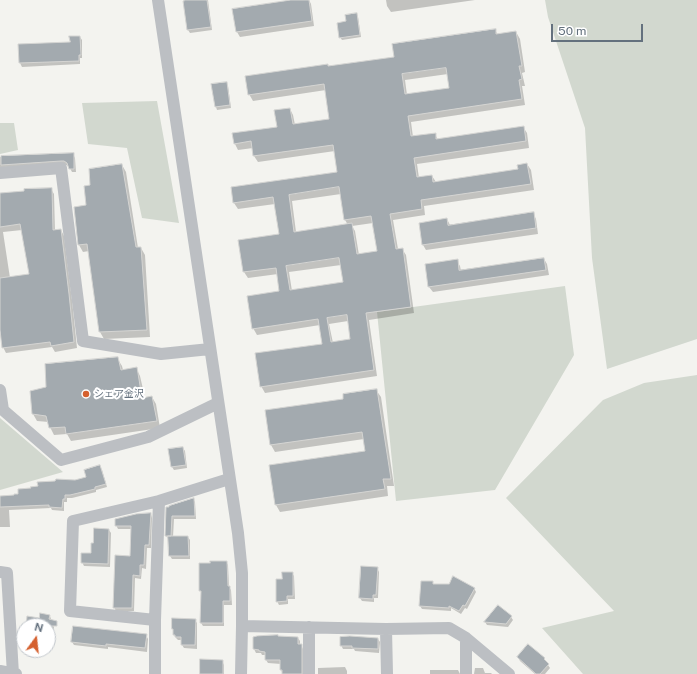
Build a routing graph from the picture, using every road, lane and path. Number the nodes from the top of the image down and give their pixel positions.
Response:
1 (158, 0) edge
2 (0, 173) edge
3 (210, 349) junction
4 (0, 390) edge
5 (218, 403) junction
6 (229, 479) junction
7 (159, 501) junction
8 (0, 572) edge
9 (155, 620) junction
10 (242, 626) junction
11 (308, 627) junction
12 (386, 629) junction
13 (466, 638) junction
14 (0, 671) edge
15 (14, 674) edge
16 (155, 674) edge
17 (241, 674) edge
18 (309, 674) edge
19 (387, 674) edge
20 (466, 674) edge
21 (509, 674) edge

1 - 3 street
2 - 3 street
3 - 5 street
4 - 5 street
5 - 6 street
6 - 7 street
6 - 10 street
7 - 9 street
7 - 9 street
8 - 15 street
9 - 16 street
10 - 11 street
10 - 17 street
11 - 12 street
11 - 18 street
12 - 13 street
12 - 19 street
13 - 20 street
13 - 21 street
14 - 15 street

